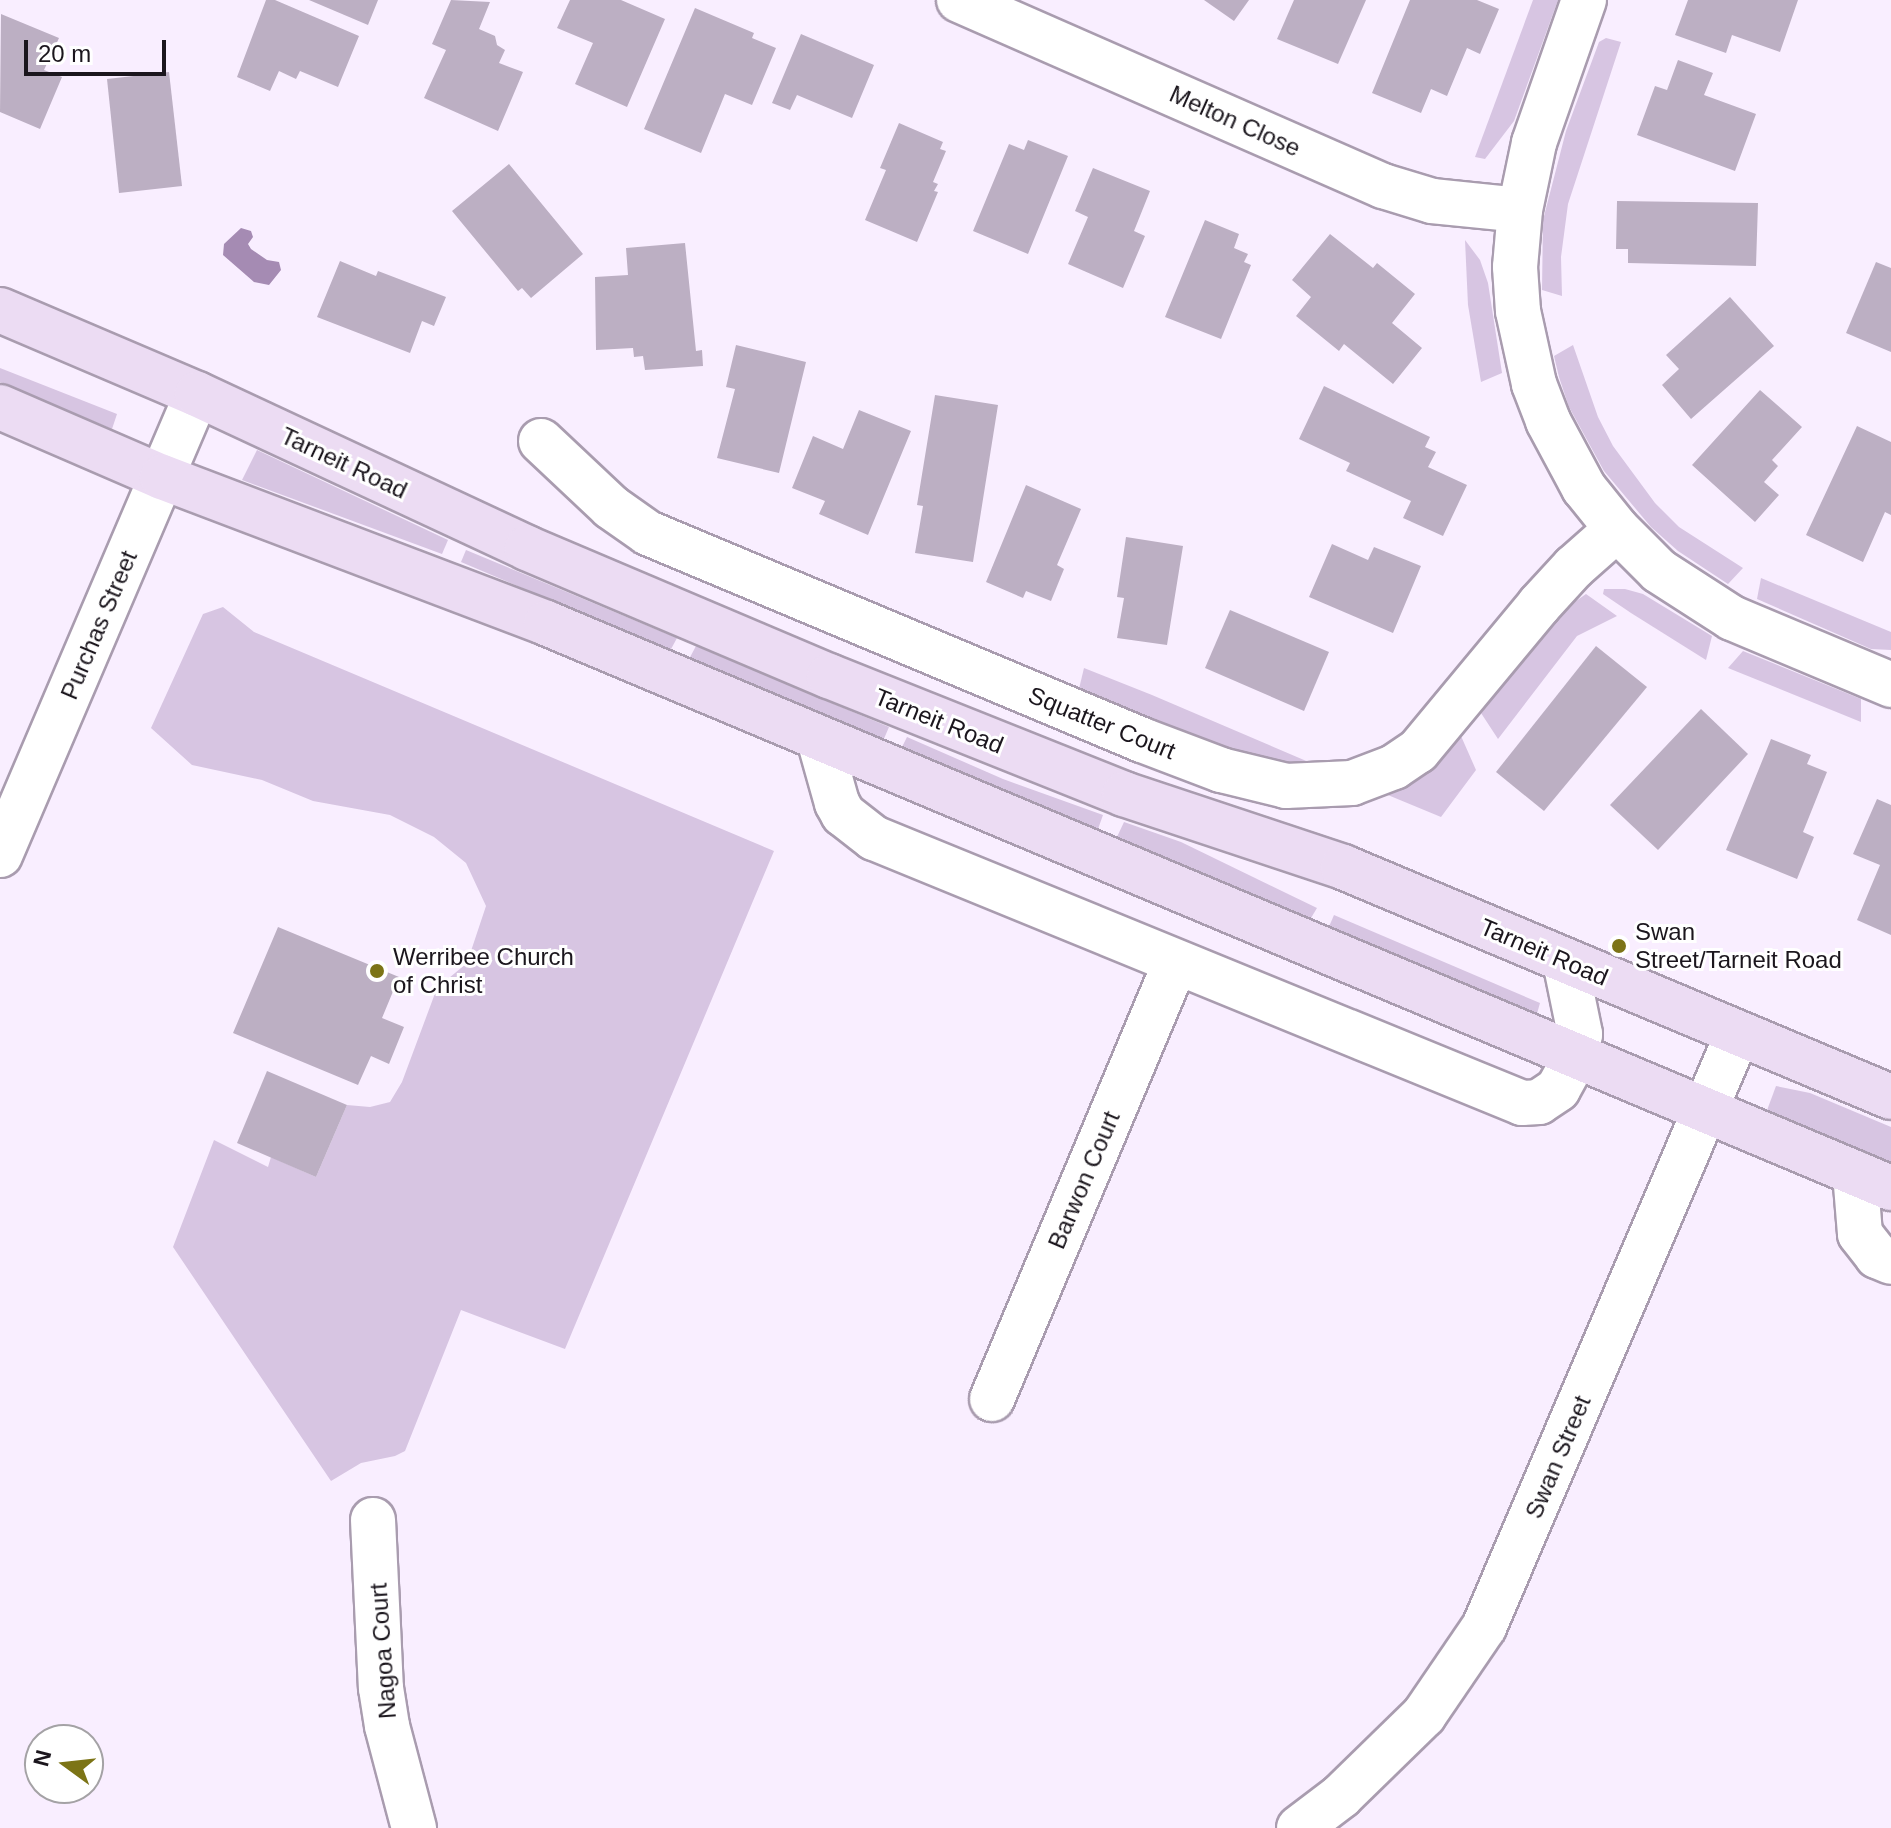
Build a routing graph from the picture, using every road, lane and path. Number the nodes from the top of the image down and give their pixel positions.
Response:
1 (959, 0) edge
2 (1584, 0) edge
3 (1520, 210) junction
4 (0, 310) edge
5 (197, 394) junction
6 (0, 407) edge
7 (541, 441) dead end
8 (162, 477) junction
9 (1617, 529) junction
10 (1891, 685) edge
11 (819, 739) junction
12 (0, 855) edge
13 (1565, 961) junction
14 (1176, 962) junction
15 (1738, 1033) junction
16 (1576, 1057) junction
17 (1891, 1097) edge
18 (1704, 1111) junction
19 (1873, 1181) edge
20 (1891, 1262) edge
21 (992, 1399) dead end
22 (373, 1520) dead end
23 (414, 1828) edge
24 (1299, 1828) edge

1 - 3 street, Melton Close
2 - 3 street
3 - 9 street
4 - 5 main road, Tarneit Road
5 - 8 street, Purchas Street
5 - 13 main road, Tarneit Road
6 - 8 main road
7 - 9 street, Squatter Court
8 - 11 main road
8 - 12 street, Purchas Street
9 - 10 street
11 - 14 street
11 - 16 main road
13 - 15 main road, Tarneit Road
13 - 16 street
14 - 16 street
14 - 21 street, Barwon Court
15 - 17 main road, Tarneit Road
15 - 18 street, Swan Street
16 - 18 main road
18 - 19 main road
18 - 24 street, Swan Street
19 - 20 street
22 - 23 street, Nagoa Court

